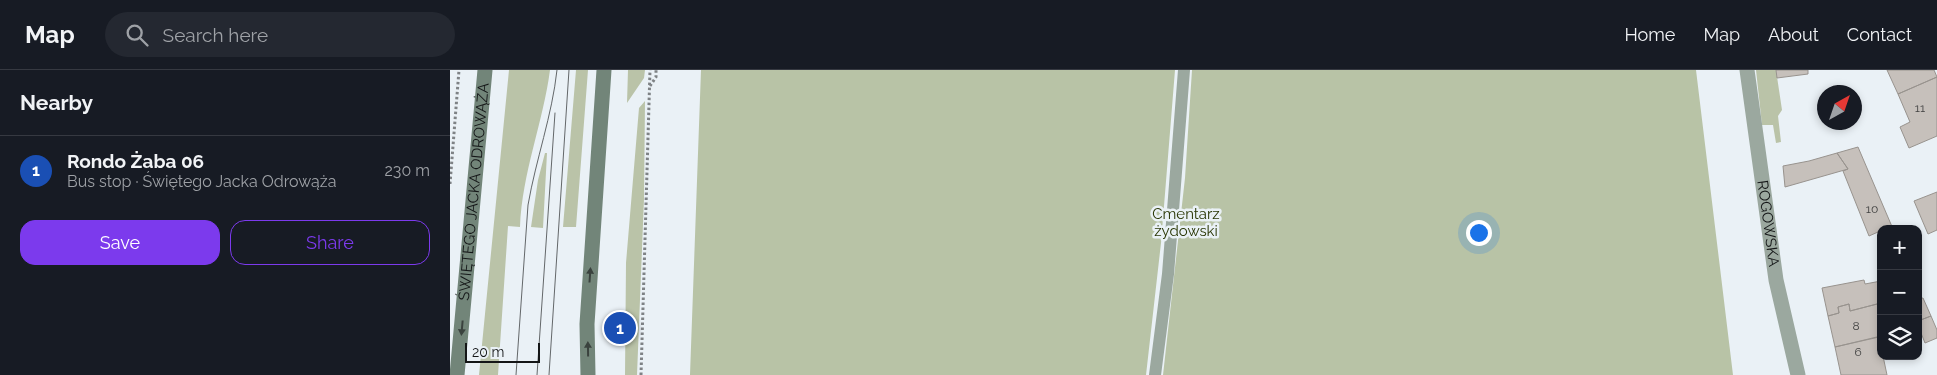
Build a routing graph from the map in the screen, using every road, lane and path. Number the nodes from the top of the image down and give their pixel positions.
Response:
1 (459, 70) edge
2 (485, 70) edge
3 (604, 70) edge
4 (650, 70) edge
5 (656, 70) edge
6 (1184, 70) edge
7 (1747, 70) edge
8 (649, 87) junction
9 (450, 184) edge
10 (457, 375) edge
11 (588, 375) edge
12 (640, 375) edge
13 (1155, 375) edge
14 (1798, 375) edge

1 - 9 path
2 -> 10 main road, ŚWIĘTEGO JACKA ODROWĄŻA
11 -> 3 main road
4 - 8 path
5 - 8 path
6 - 13 lane
7 - 14 street, ROGOWSKA
8 - 12 path

